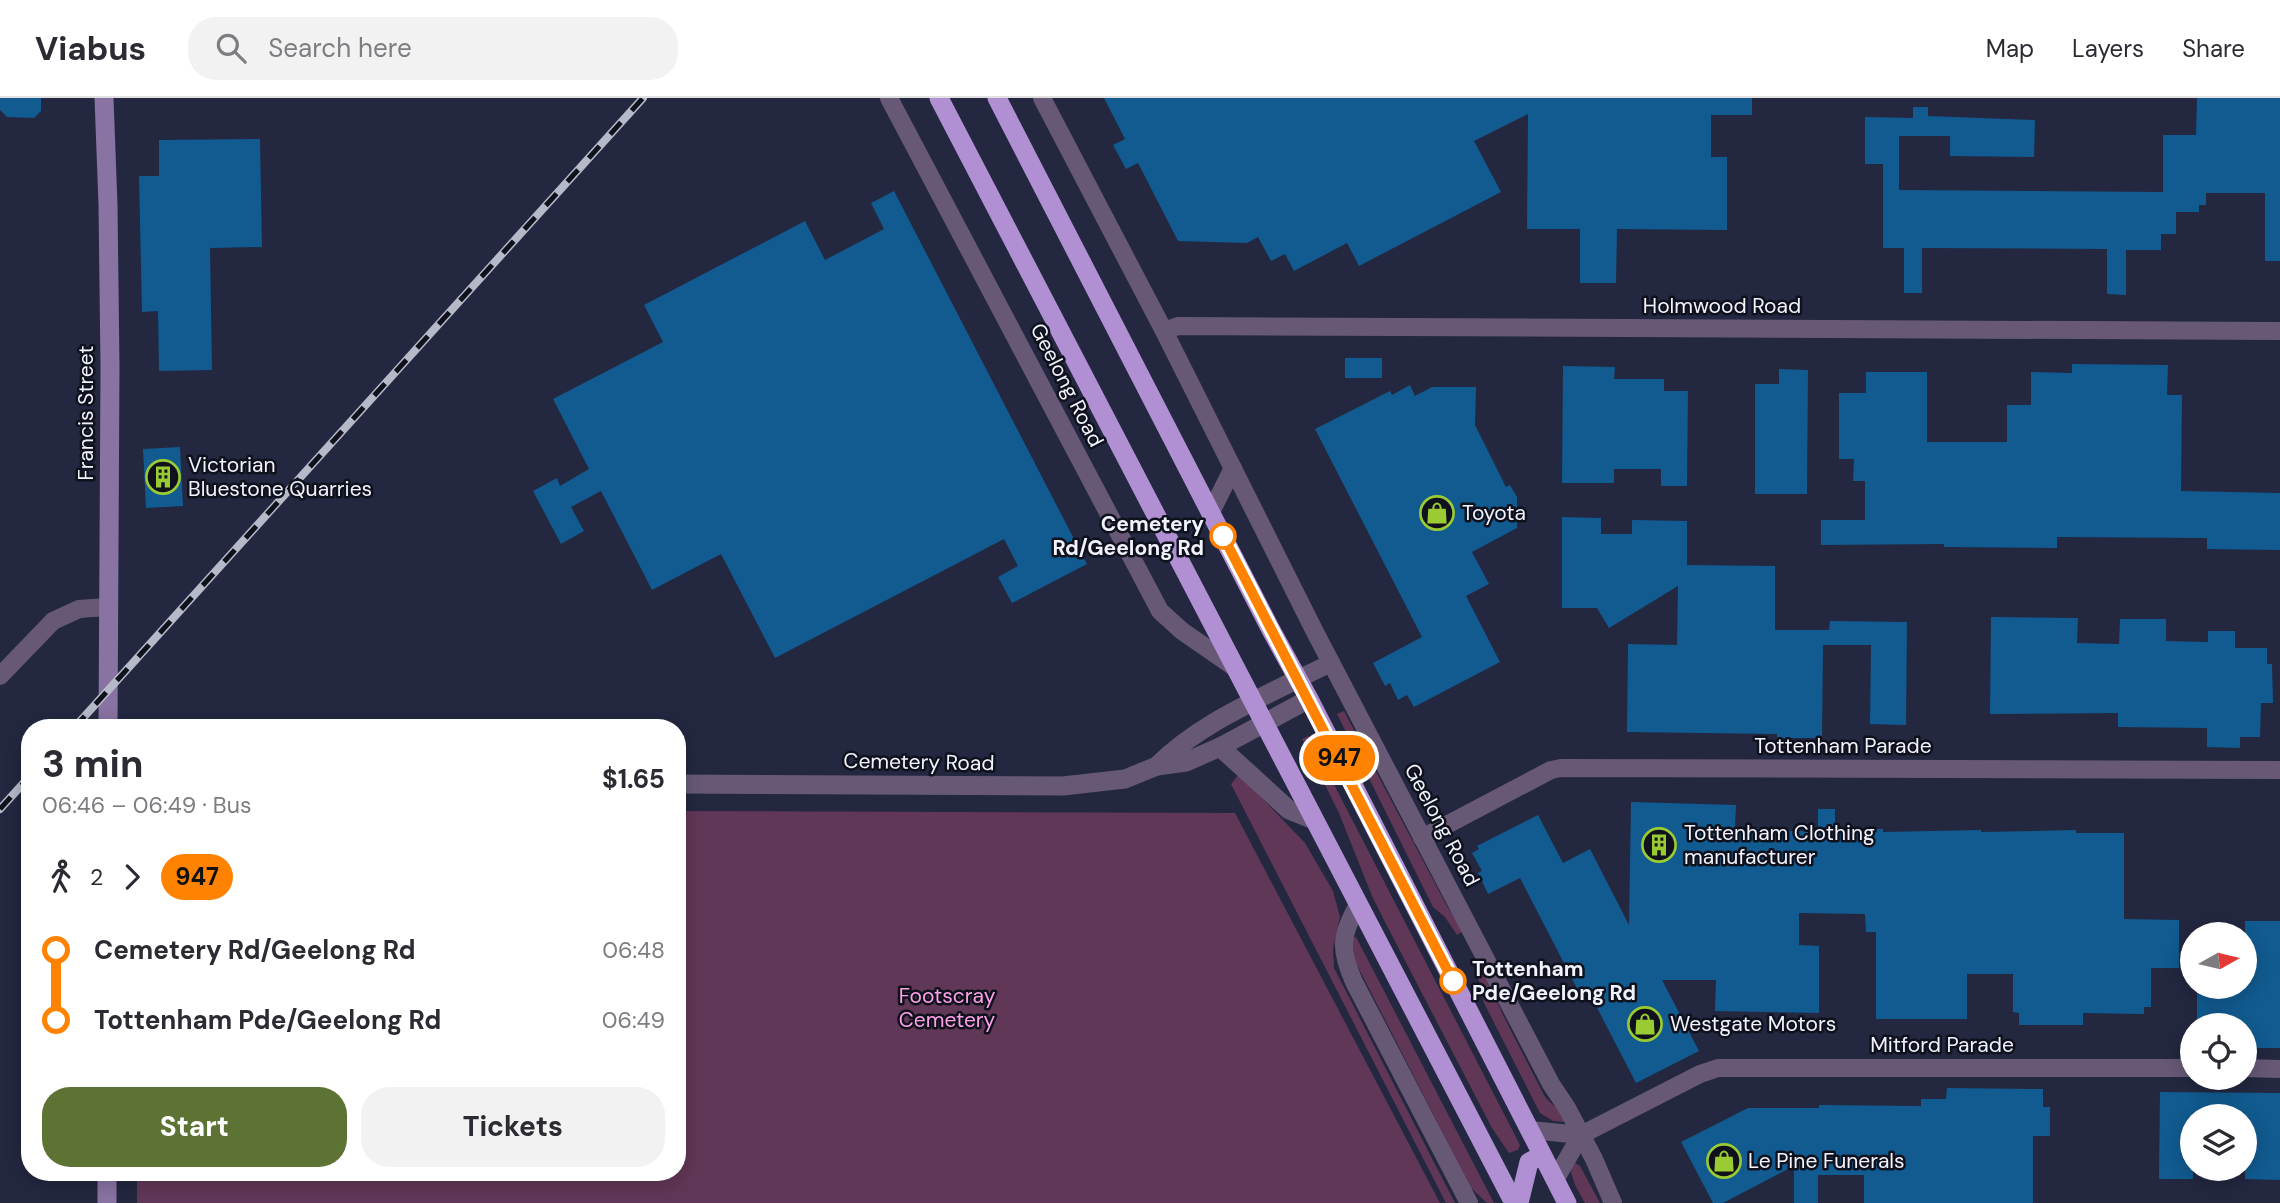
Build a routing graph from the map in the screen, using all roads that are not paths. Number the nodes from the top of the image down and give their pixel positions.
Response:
1 (104, 98) edge
2 (889, 98) edge
3 (939, 98) edge
4 (997, 98) edge
5 (1042, 98) edge
6 (1164, 331) junction
7 (2280, 331) edge
8 (1233, 468) junction
9 (1211, 512) junction
10 (107, 607) junction
11 (1331, 663) junction
12 (1234, 667) junction
13 (0, 676) edge
14 (1298, 679) junction
15 (1309, 699) junction
16 (1252, 702) junction
17 (108, 719) edge
18 (1264, 723) junction
19 (1220, 747) junction
20 (1157, 766) junction
21 (2280, 770) edge
22 (686, 784) edge
23 (1314, 820) junction
24 (1422, 838) junction
25 (1358, 905) junction
26 (2180, 1068) edge
27 (2257, 1069) edge
28 (2280, 1069) edge
29 (1530, 1130) junction
30 (1581, 1135) junction
31 (1542, 1155) junction
32 (1555, 1180) junction
33 (107, 1181) edge
34 (107, 1203) edge
35 (1469, 1203) edge
36 (1516, 1203) edge
37 (1567, 1203) edge
38 (1613, 1203) edge

1 - 10 main road, Francis Street
2 - 12 street, Geelong Road
3 - 12 highway, Geelong Road
4 - 9 highway
5 - 6 street, Geelong Road
6 - 7 street, Holmwood Road
6 - 8 street, Geelong Road
8 - 9 street
8 - 11 street, Geelong Road
9 - 14 highway
10 - 13 street
10 - 17 main road, Francis Street
11 - 14 street, Cemetery Road
11 - 24 street, Geelong Road
12 - 16 highway, Geelong Road
14 - 15 highway
14 - 16 street, Cemetery Road
15 - 18 street, Cemetery Road
15 - 29 highway
16 - 18 highway, Geelong Road
16 - 20 street, Cemetery Road
18 - 19 street, Cemetery Road
18 - 23 highway, Geelong Road
19 - 20 street, Cemetery Road
19 - 23 street
20 - 22 street, Cemetery Road
21 - 24 street, Tottenham Parade
23 - 25 highway, Geelong Road
24 - 30 street, Geelong Road
25 - 35 street
25 - 36 highway, Geelong Road
26 - 30 street, Mitford Parade
27 - 28 street
29 - 30 street
29 - 31 highway
30 - 32 street
30 - 38 street, Geelong Road
31 - 32 highway
31 - 36 highway
32 - 37 highway
33 - 34 main road

